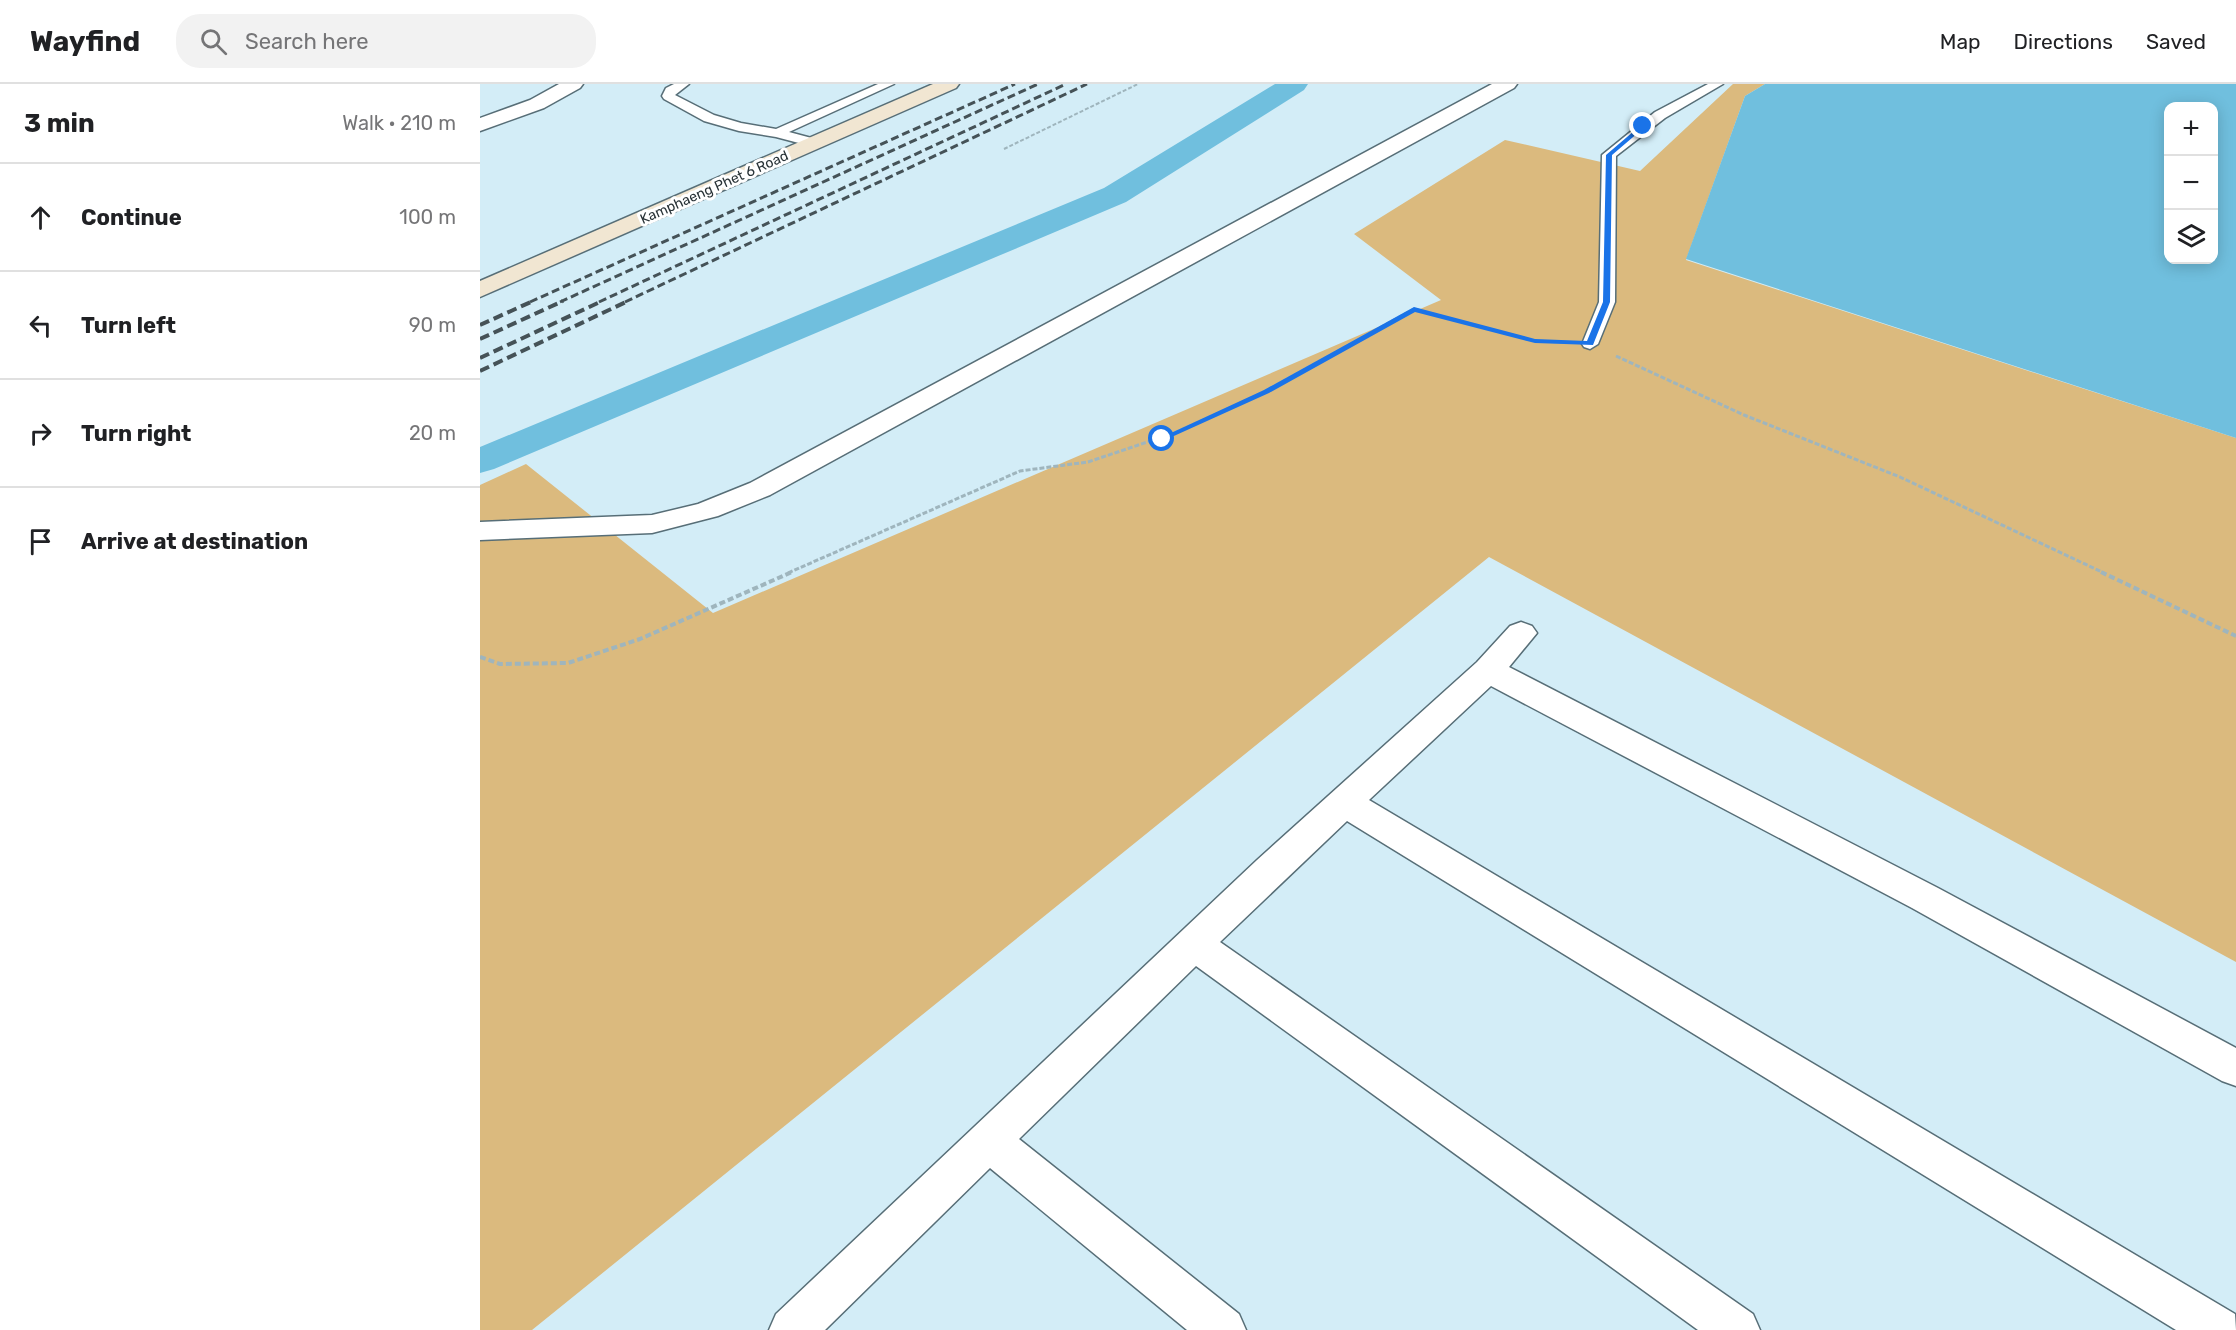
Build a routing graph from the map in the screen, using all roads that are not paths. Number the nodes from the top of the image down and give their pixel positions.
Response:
1 (573, 84) edge
2 (683, 84) edge
3 (888, 84) edge
4 (949, 84) edge
5 (1507, 84) edge
6 (1716, 84) edge
7 (480, 125) edge
8 (777, 133) junction
9 (814, 143) junction
10 (480, 290) edge
11 (1590, 344) road end
12 (480, 531) edge
13 (1521, 633) dead end
14 (1488, 670) junction
15 (1344, 802) junction
16 (1194, 944) junction
17 (2236, 1068) edge
18 (989, 1141) junction
19 (792, 1330) edge
20 (1223, 1330) edge
21 (1737, 1330) edge
22 (2219, 1330) edge

1 - 7 street
2 - 8 lane
3 - 8 lane
4 - 9 main road, Kamphaeng Phet 6 Road
5 - 12 street
6 - 11 lane
8 - 9 lane
9 - 10 main road, Kamphaeng Phet 6 Road
13 - 14 street
14 - 15 street
14 - 17 street
15 - 16 street
15 - 22 street
16 - 18 street
16 - 21 street
18 - 19 street
18 - 20 street

